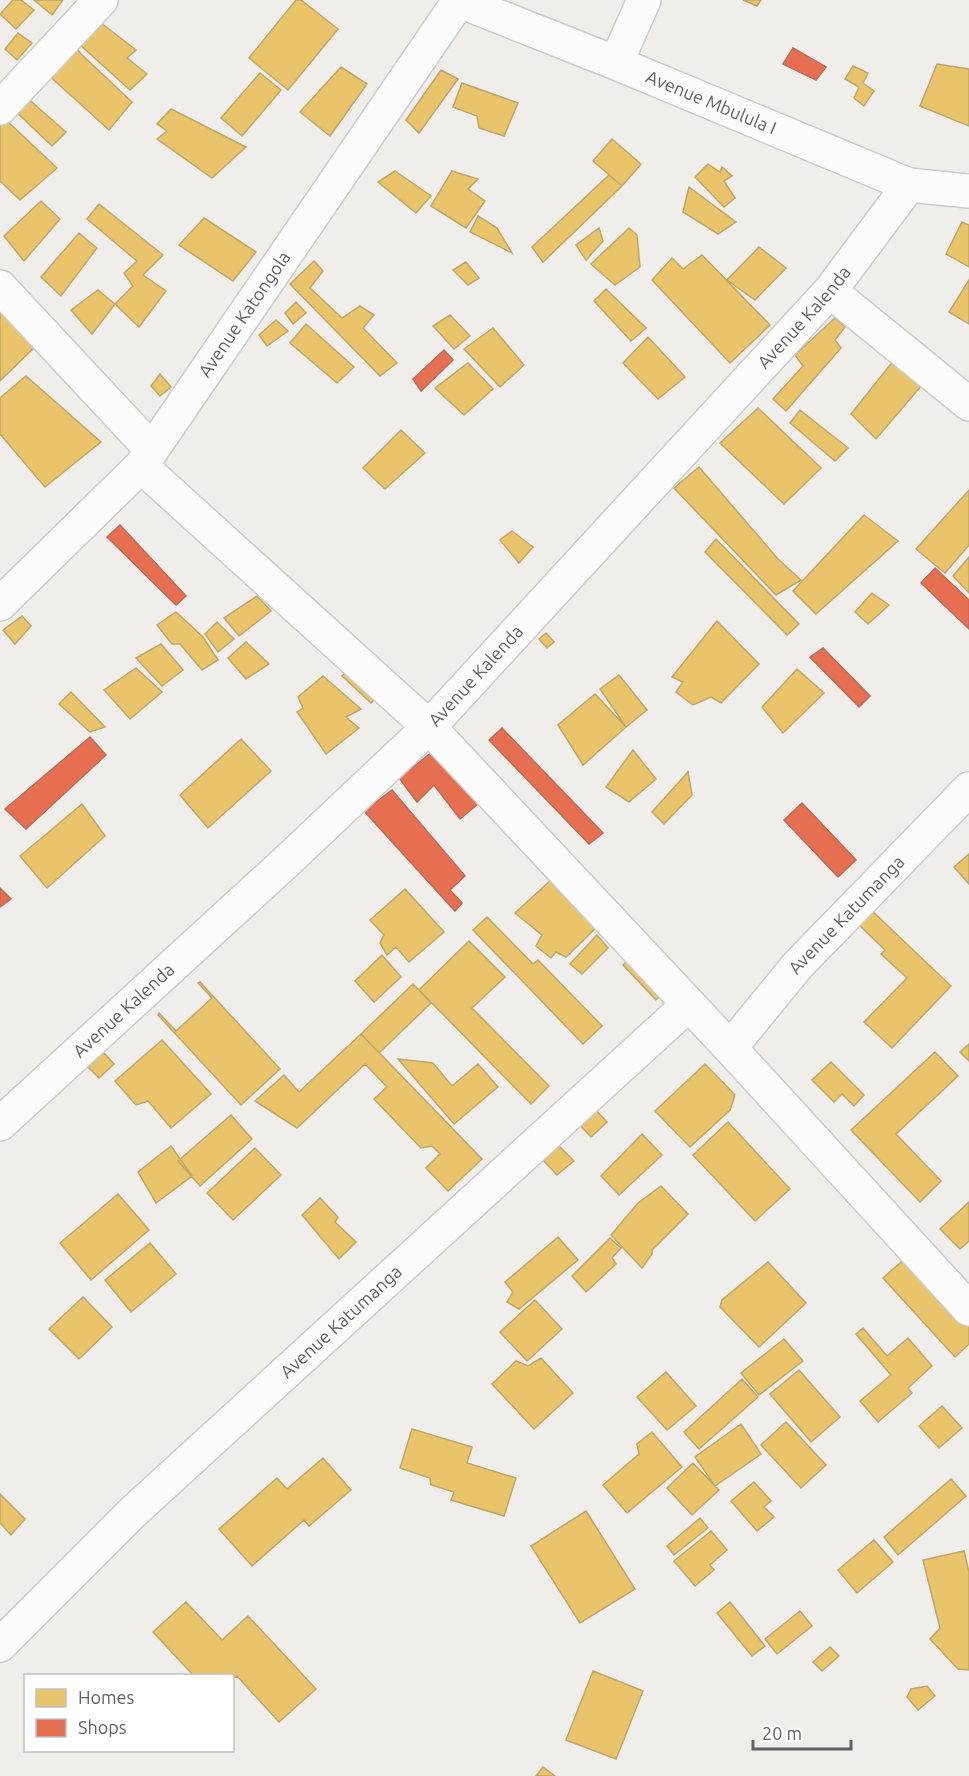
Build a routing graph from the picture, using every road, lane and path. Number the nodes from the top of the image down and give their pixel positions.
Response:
1 (101, 0) edge
2 (458, 0) edge
3 (644, 0) edge
4 (616, 63) junction
5 (0, 108) edge
6 (909, 185) junction
7 (969, 191) edge
8 (0, 287) edge
9 (830, 291) junction
10 (969, 405) edge
11 (147, 458) junction
12 (0, 604) edge
13 (429, 727) junction
14 (969, 789) edge
15 (688, 1005) junction
16 (730, 1048) junction
17 (0, 1124) edge
18 (964, 1293) edge
19 (0, 1645) edge

1 - 5 street
2 - 4 street, Avenue Mbulula I
2 - 11 street, Avenue Katongola
3 - 4 street
4 - 6 street, Avenue Mbulula I
6 - 7 street, Avenue Mbulula I
6 - 9 street, Avenue Kalenda
8 - 11 street
9 - 10 street
9 - 13 street, Avenue Kalenda
11 - 12 street, Avenue Katongola
11 - 13 street
13 - 15 street
13 - 17 street, Avenue Kalenda
14 - 16 street, Avenue Katumanga
15 - 16 street
15 - 19 street, Avenue Katumanga
16 - 18 street

